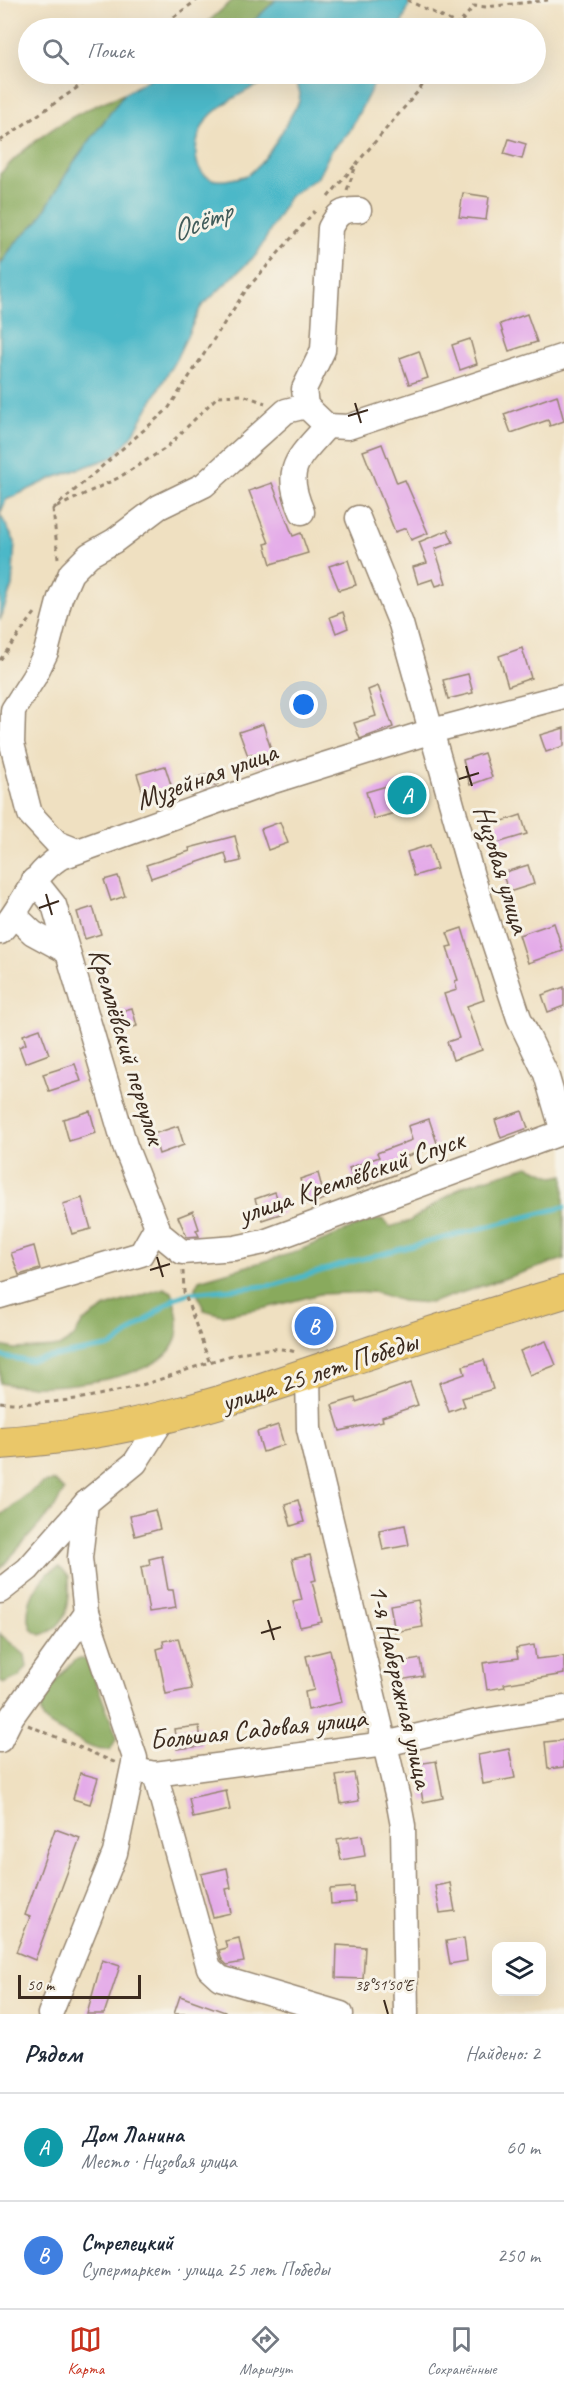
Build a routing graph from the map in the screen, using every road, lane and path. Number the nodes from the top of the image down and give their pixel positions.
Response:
1 (197, 0) edge
2 (407, 0) edge
3 (426, 0) edge
4 (548, 0) edge
5 (425, 7) junction
6 (173, 18) edge
7 (443, 18) edge
8 (464, 18) edge
9 (83, 84) edge
10 (423, 84) edge
11 (0, 141) edge
12 (357, 163) junction
13 (336, 206) junction
14 (564, 356) edge
15 (296, 409) junction
16 (327, 426) junction
17 (53, 509) junction
18 (302, 512) dead end
19 (358, 518) dead end
20 (58, 564) dead end
21 (60, 598) junction
22 (0, 660) edge
23 (564, 696) edge
24 (432, 731) junction
25 (77, 851) junction
26 (39, 873) junction
27 (8, 924) edge
28 (68, 952) junction
29 (563, 1132) edge
30 (159, 1230) junction
31 (184, 1292) dead end
32 (564, 1292) edge
33 (0, 1296) edge
34 (209, 1361) junction
35 (315, 1372) junction
36 (0, 1402) edge
37 (163, 1419) junction
38 (0, 1443) edge
39 (86, 1503) junction
40 (0, 1591) edge
41 (86, 1613) junction
42 (564, 1708) edge
43 (12, 1716) junction
44 (0, 1740) edge
45 (385, 1744) junction
46 (142, 1767) junction
47 (50, 2014) edge
48 (341, 2014) edge
49 (406, 2014) edge

1 - 6 path
2 - 5 path
3 - 5 path
4 - 8 path
5 - 7 path
9 - 11 path
10 - 12 path
12 - 13 path
12 - 13 path
13 - 15 street
13 - 17 path
14 - 16 street
15 - 16 street
15 - 17 path
15 - 21 street
16 - 18 street
17 - 20 path
19 - 24 street, Низовая улица
21 - 22 path
21 - 25 street
23 - 24 street, Музейная улица
24 - 25 street, Музейная улица
24 - 29 street, Низовая улица
25 - 26 street, Музейная улица
26 - 27 street
26 - 28 street, Кремлёвский переулок
27 - 28 street
28 - 30 street, Кремлёвский переулок
29 - 30 street, улица Кремлёвский Спуск
30 - 33 street
31 - 34 path
32 - 35 main road, улица 25 лет Победы
34 - 35 path
34 - 36 path
35 - 37 main road, улица 25 лет Победы
35 - 45 street, 1-я Набережная улица
37 - 38 main road, улица 25 лет Победы
37 - 39 street
39 - 40 street
39 - 41 street
41 - 43 street
41 - 46 street
42 - 45 street, Большая Садовая улица
43 - 44 street
43 - 46 path
45 - 46 street, Большая Садовая улица
45 - 49 street, 1-я Набережная улица
46 - 47 street
46 - 48 street

